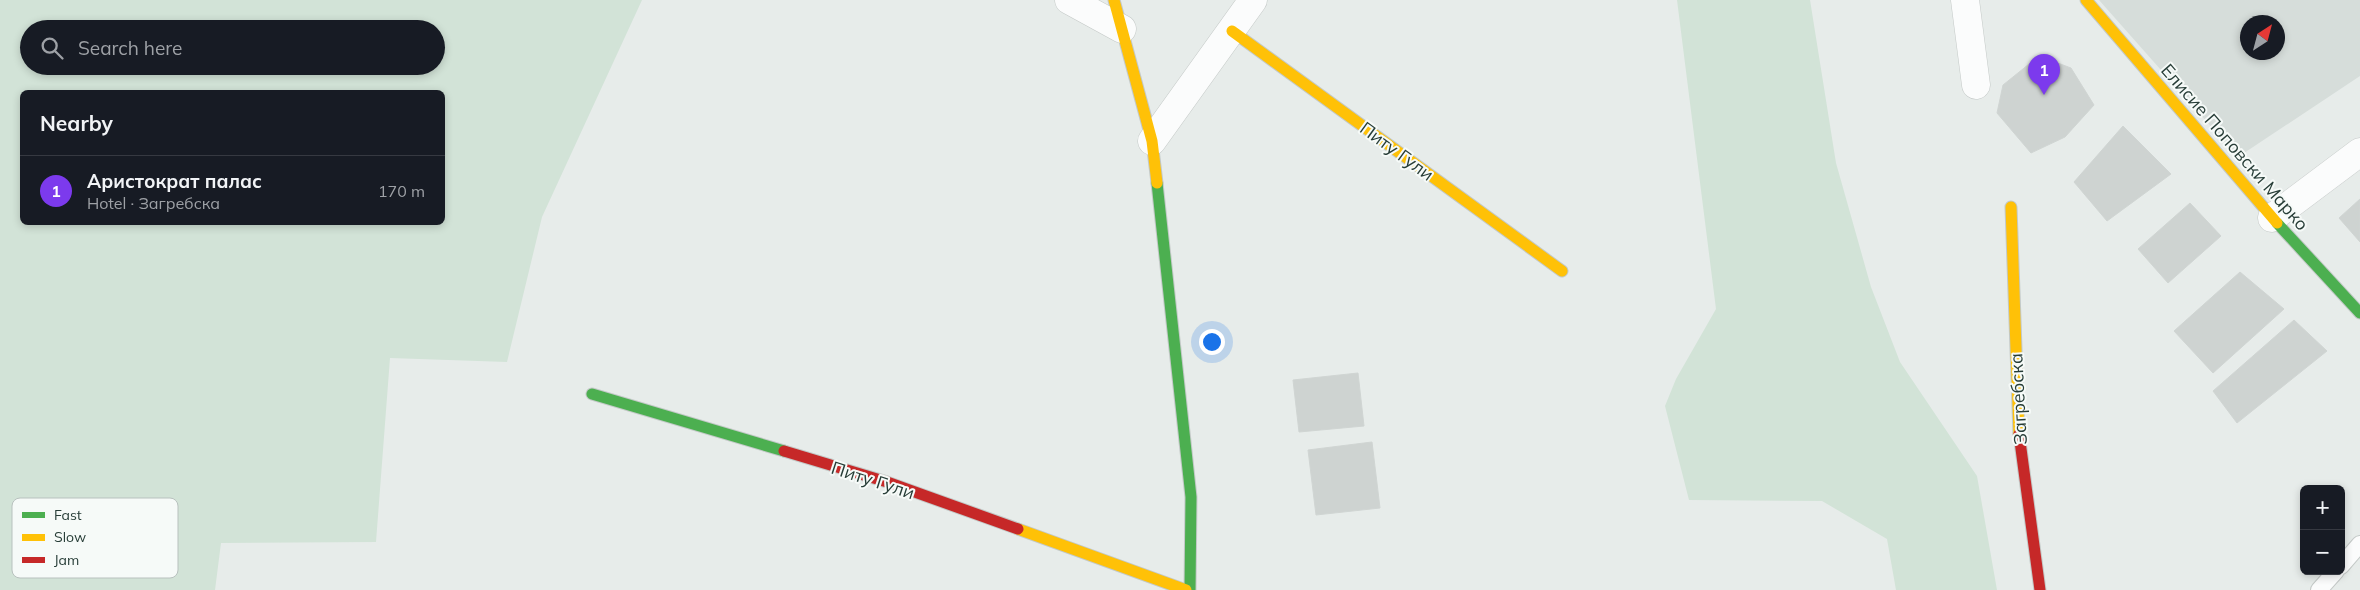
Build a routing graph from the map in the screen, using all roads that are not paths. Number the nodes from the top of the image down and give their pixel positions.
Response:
1 (1069, 0) edge
2 (1114, 0) edge
3 (1253, 0) edge
4 (1965, 0) edge
5 (2086, 0) edge
6 (1122, 30) junction
7 (1232, 31) junction
8 (1976, 85) dead end
9 (1152, 141) junction
10 (2360, 152) edge
11 (2011, 207) dead end
12 (2272, 218) junction
13 (1562, 271) dead end
14 (2360, 313) edge
15 (592, 394) dead end
16 (2360, 544) edge
17 (2345, 561) edge
18 (2332, 575) edge
19 (1146, 584) edge
20 (1186, 590) edge
21 (1190, 590) edge
22 (2040, 590) edge
23 (2319, 590) edge

1 - 6 street
2 - 6 street
3 - 7 street
4 - 8 street
5 - 12 street, Елисие Поповски Марко
6 - 9 street
7 - 9 street
7 - 13 street, Питу Гули
9 - 21 street
10 - 12 street
11 - 22 street, Загребска
12 - 14 street, Елисие Поповски Марко
15 - 19 street, Питу Гули
16 - 17 lane
18 - 23 lane
19 - 20 street, Питу Гули

